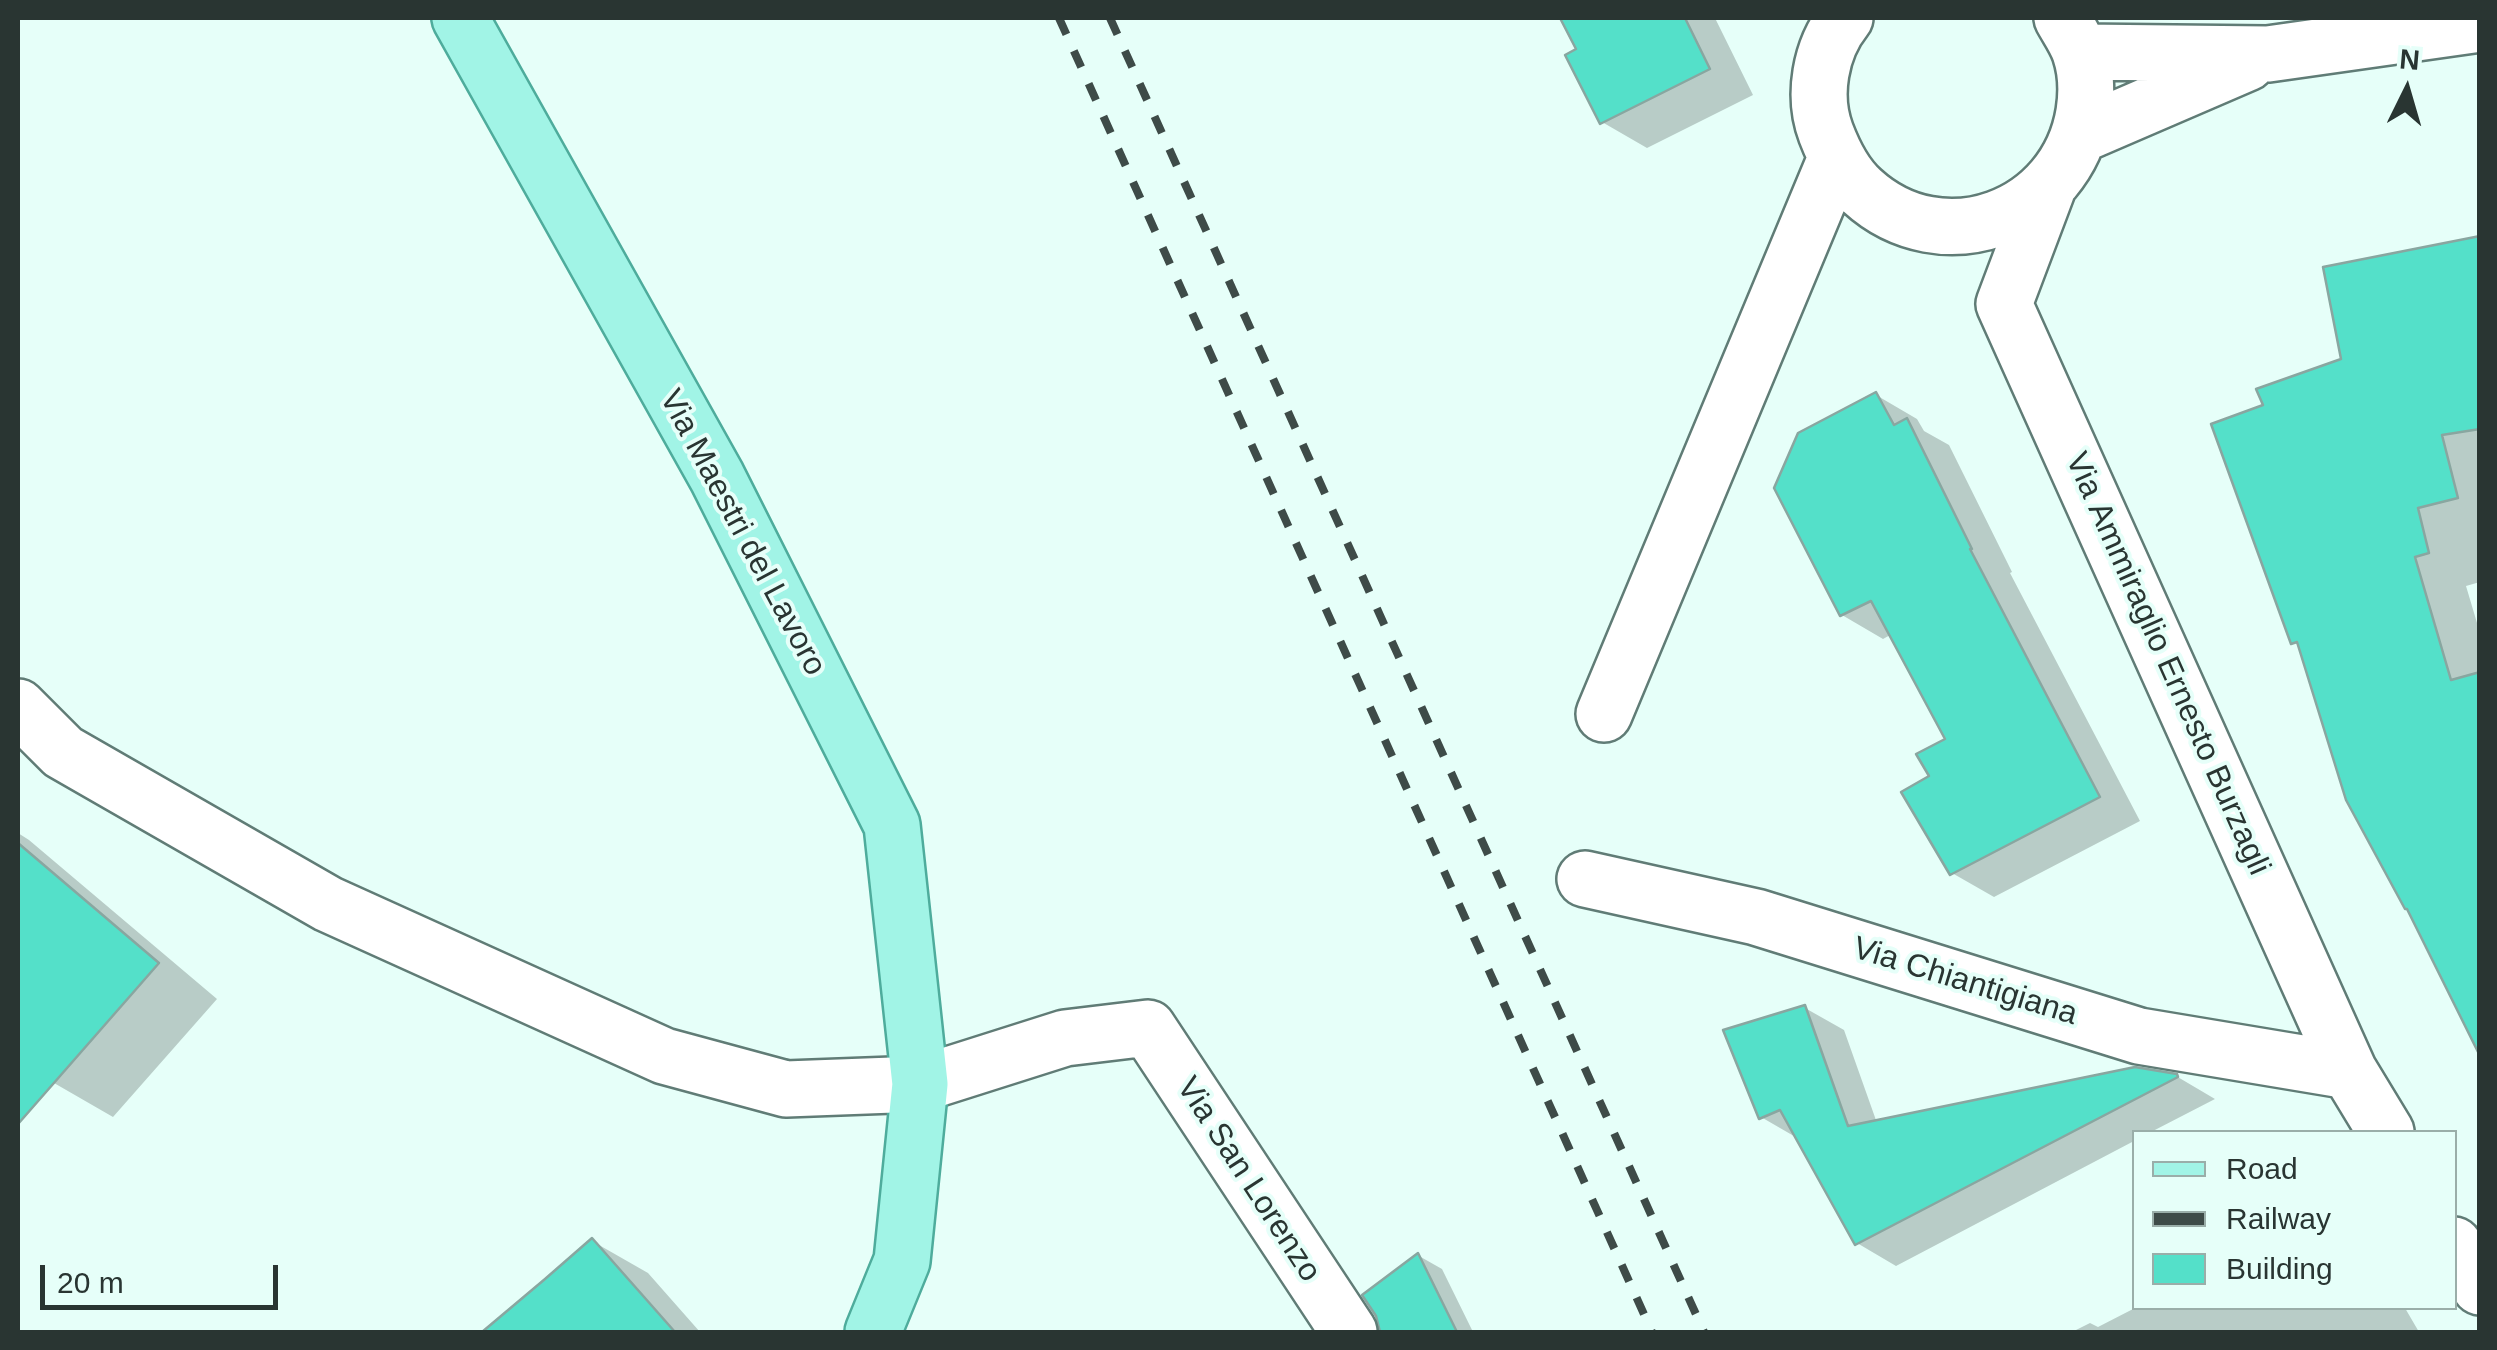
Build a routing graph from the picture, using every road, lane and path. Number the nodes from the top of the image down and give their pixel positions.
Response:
1 (460, 18) edge
2 (1806, 18) edge
3 (1845, 18) edge
4 (2480, 24) edge
5 (2071, 35) edge
6 (2268, 54) junction
7 (1820, 72) junction
8 (2080, 134) junction
9 (1836, 158) junction
10 (2047, 190) junction
11 (18, 707) edge
12 (1604, 714) dead end
13 (1585, 878) dead end
14 (2349, 1071) junction
15 (920, 1084) junction
16 (2385, 1130) edge
17 (2457, 1250) edge
18 (2480, 1287) edge
19 (872, 1332) edge
20 (1349, 1332) edge

1 - 15 main road, Via Maestri del Lavoro
2 - 7 street, Via Ammiraglio Ernesto Burzagli
3 - 7 street, Via Ammiraglio Ernesto Burzagli
4 - 6 street
5 - 6 street
5 - 8 street, Via Ammiraglio Ernesto Burzagli
6 - 8 street
7 - 9 street, Via Ammiraglio Ernesto Burzagli
8 - 10 street, Via Ammiraglio Ernesto Burzagli
9 - 10 street, Via Ammiraglio Ernesto Burzagli
9 - 12 street
10 - 14 street, Via Ammiraglio Ernesto Burzagli
11 - 15 street
13 - 14 street, Via Chiantigiana
14 - 16 street, Via Ammiraglio Ernesto Burzagli
15 - 19 main road
15 - 20 street, Via San Lorenzo
17 - 18 street

